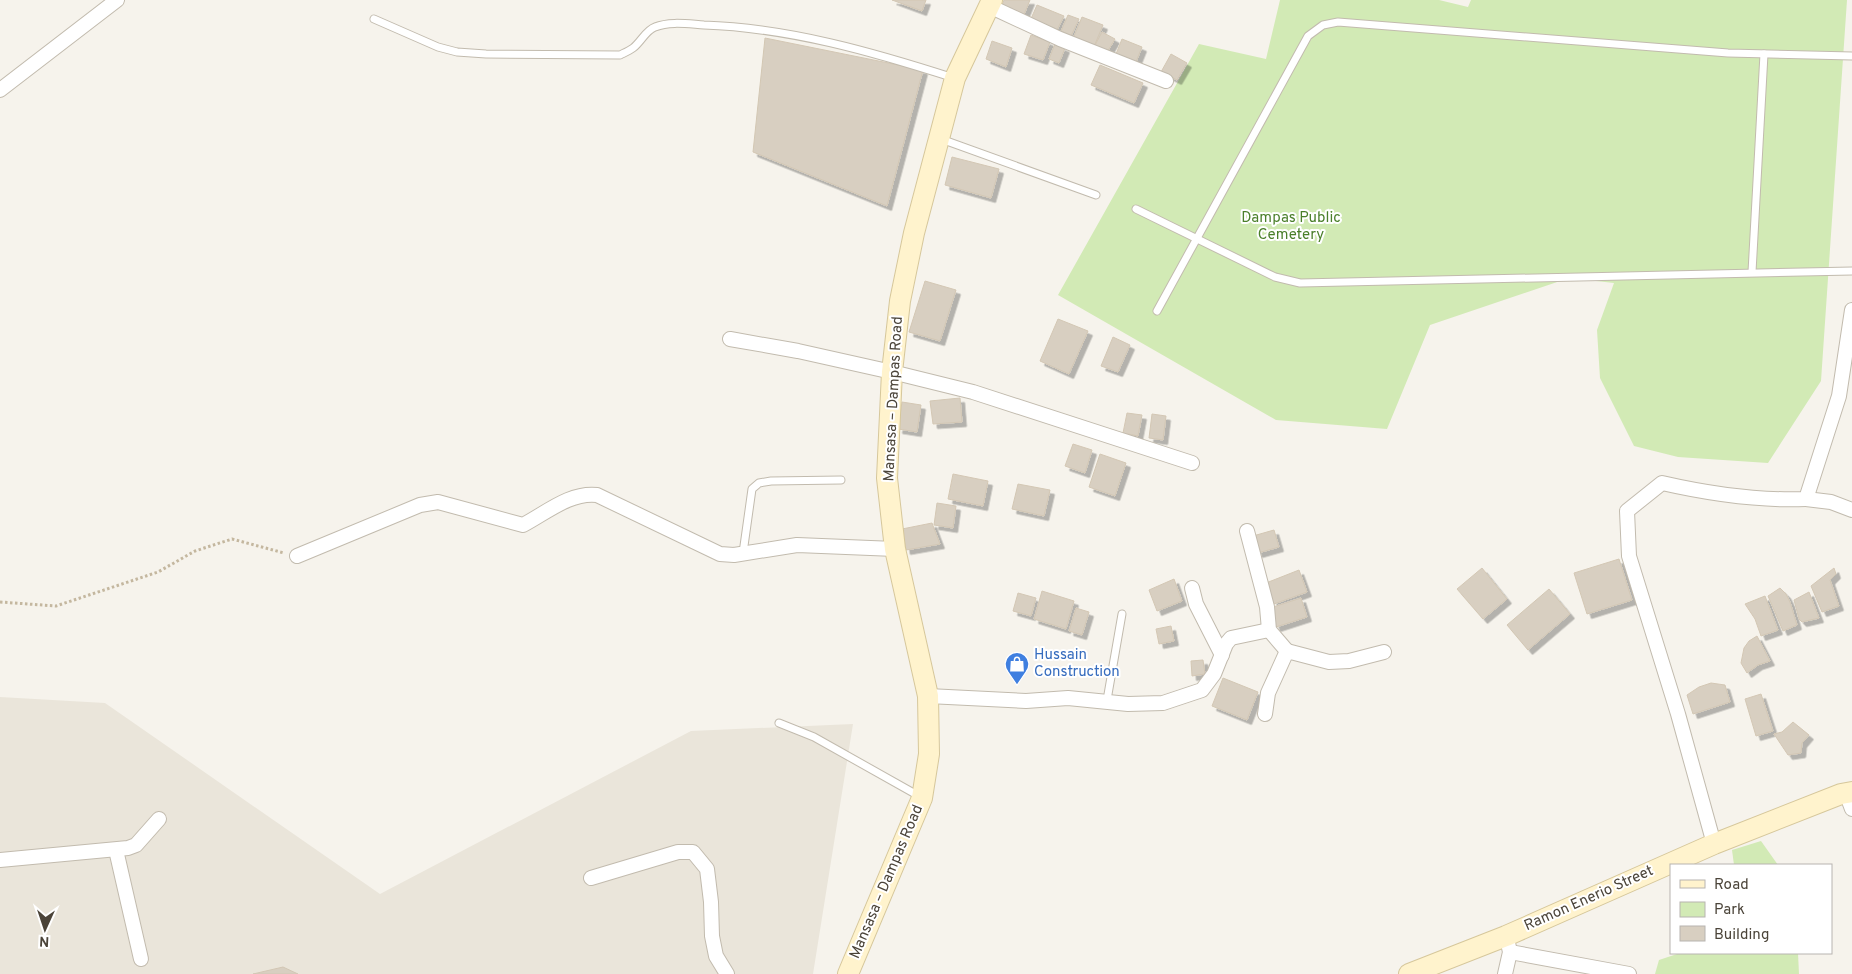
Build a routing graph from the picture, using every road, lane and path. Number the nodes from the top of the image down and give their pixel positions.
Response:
1 (117, 0) edge
2 (990, 3) edge
3 (374, 19) dead end
4 (1764, 54) junction
5 (1852, 56) edge
6 (955, 78) junction
7 (1166, 81) dead end
8 (0, 90) edge
9 (939, 138) junction
10 (1096, 195) dead end
11 (1136, 209) dead end
12 (1197, 238) junction
13 (1852, 271) edge
14 (1752, 272) junction
15 (1852, 310) edge
16 (1157, 311) dead end
17 (730, 339) dead end
18 (892, 372) junction
19 (1192, 463) dead end
20 (841, 480) dead end
21 (1806, 499) junction
22 (1852, 510) edge
23 (1247, 531) dead end
24 (895, 549) junction
25 (743, 553) junction
26 (296, 556) joint
27 (1192, 588) dead end
28 (0, 602) edge
29 (1122, 614) dead end
30 (1269, 630) junction
31 (1287, 651) junction
32 (1384, 652) dead end
33 (1222, 655) junction
34 (928, 696) junction
35 (1107, 700) junction
36 (1265, 714) dead end
37 (779, 722) dead end
38 (922, 798) junction
39 (1850, 798) edge
40 (159, 819) dead end
41 (1714, 844) junction
42 (116, 850) junction
43 (0, 860) edge
44 (1673, 864) edge
45 (1670, 865) edge
46 (591, 878) dead end
47 (1508, 944) junction
48 (141, 959) dead end
49 (727, 974) edge
50 (848, 974) edge
51 (1409, 974) edge
52 (1505, 974) edge
53 (1629, 974) edge

1 - 8 street
2 - 6 main road, Mansasa – Dampas Road
2 - 7 street
3 - 6 lane
4 - 5 lane
4 - 12 lane
4 - 14 lane
6 - 9 main road, Mansasa – Dampas Road
9 - 10 lane
9 - 18 main road, Mansasa – Dampas Road
11 - 12 lane
12 - 14 lane
12 - 16 lane
13 - 14 lane
15 - 21 street
17 - 18 street
18 - 19 street
18 - 24 main road, Mansasa – Dampas Road
20 - 25 lane
21 - 22 street
21 - 41 street
23 - 30 street
24 - 25 street
24 - 34 main road, Mansasa – Dampas Road
25 - 26 street
26 - 28 path
27 - 33 street
29 - 35 lane
30 - 31 street
30 - 33 street
31 - 32 street
31 - 36 street
33 - 35 street
34 - 35 street
34 - 38 main road, Mansasa – Dampas Road
37 - 38 lane
38 - 50 main road, Mansasa – Dampas Road
39 - 41 main road, Ramon Enerio Street
40 - 42 street
41 - 44 main road, Ramon Enerio Street
42 - 43 street
42 - 48 street
45 - 47 main road, Ramon Enerio Street
46 - 49 street
47 - 51 main road, Ramon Enerio Street
47 - 52 street
47 - 53 street

